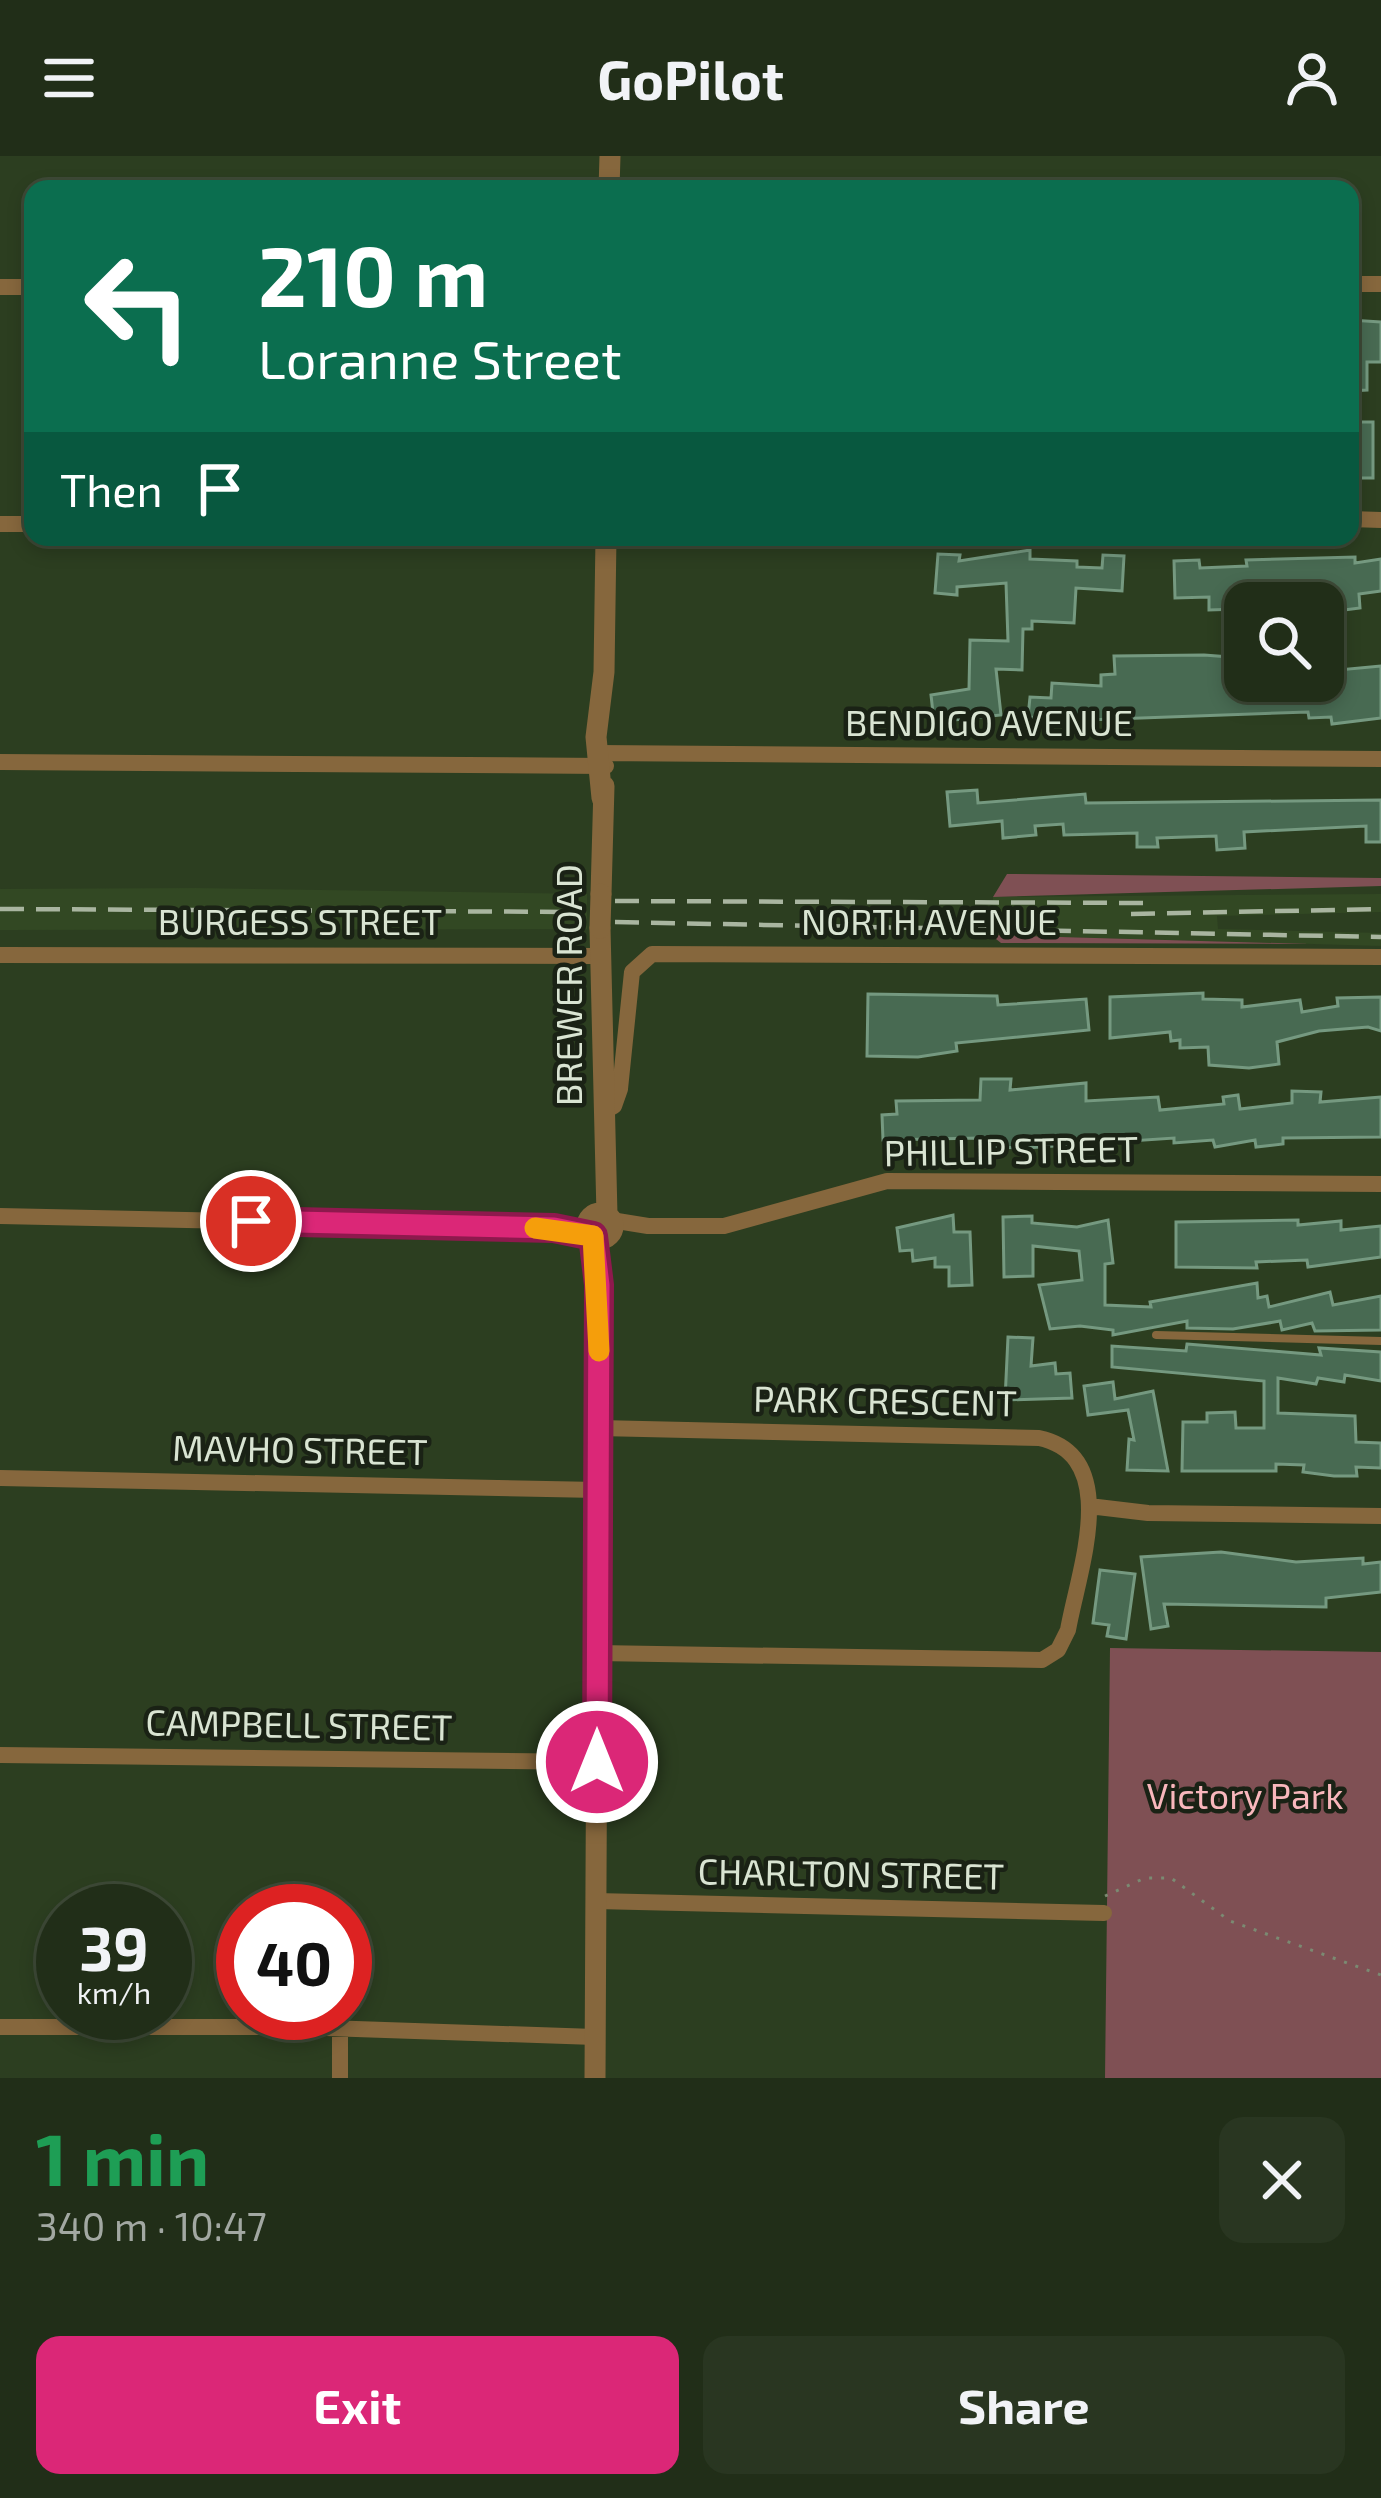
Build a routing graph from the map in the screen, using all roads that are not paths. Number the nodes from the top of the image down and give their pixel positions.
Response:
1 (606, 546) edge
2 (603, 759) junction
3 (1381, 759) edge
4 (0, 762) edge
5 (0, 955) edge
6 (600, 956) junction
7 (1381, 957) edge
8 (603, 1112) junction
9 (1381, 1184) edge
10 (0, 1216) edge
11 (600, 1226) junction
12 (1156, 1335) dead end
13 (1381, 1340) edge
14 (599, 1428) junction
15 (0, 1478) edge
16 (598, 1490) junction
17 (1088, 1512) junction
18 (1381, 1516) edge
19 (597, 1653) junction
20 (0, 1755) edge
21 (597, 1762) junction
22 (596, 1901) junction
23 (1104, 1904) road end
24 (0, 2026) edge
25 (216, 2028) edge
26 (372, 2030) edge
27 (595, 2037) junction
28 (340, 2040) edge
29 (340, 2078) edge
30 (595, 2078) edge

1 - 2 street, BREWER ROAD
2 - 3 street, BENDIGO AVENUE
2 - 4 street, BENDIGO AVENUE
2 - 6 street, BREWER ROAD, bridge
5 - 6 street, BURGESS STREET
6 - 8 street, BREWER ROAD
7 - 8 street, NORTH AVENUE
8 - 11 street, BREWER ROAD
9 - 11 street, PHILLIP STREET
10 - 11 street, PHILLIP STREET
11 - 14 street, BREWER ROAD
12 - 13 lane
14 - 16 street, BREWER ROAD
14 - 17 street, PARK CRESCENT
15 - 16 street, MAVHO STREET
16 - 19 street, BREWER ROAD
17 - 18 street
17 - 19 street
19 - 21 street, BREWER ROAD
20 - 21 street, CAMPBELL STREET
21 - 22 street, BREWER ROAD
22 - 23 street, CHARLTON STREET
22 - 27 street, BREWER ROAD
24 - 25 street
26 - 27 street
27 - 30 street, BREWER ROAD
28 - 29 street

